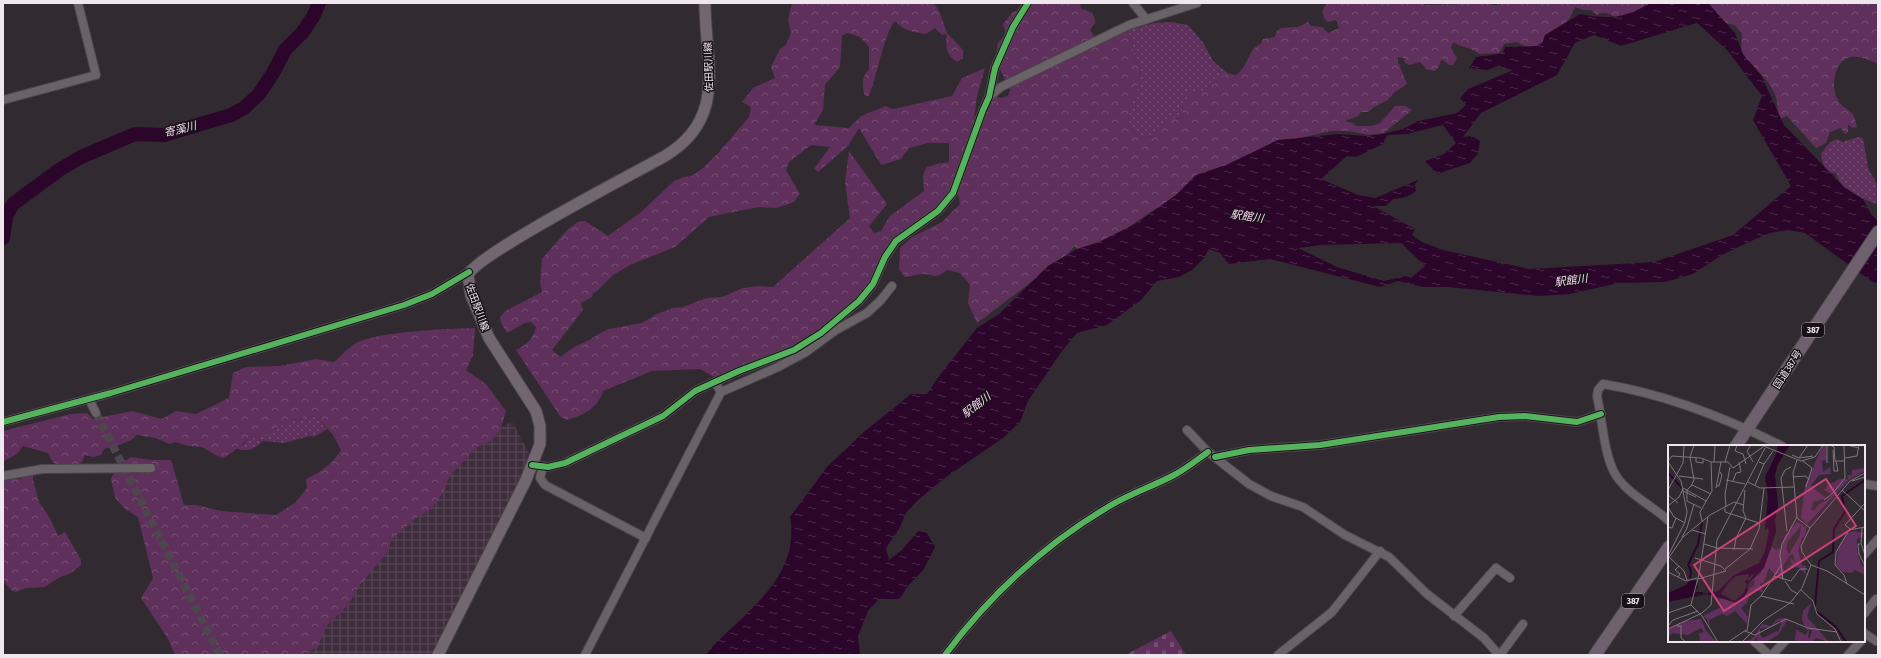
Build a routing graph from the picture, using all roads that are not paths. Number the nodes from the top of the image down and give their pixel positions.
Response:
1 (78, 3) edge
2 (705, 3) edge
3 (1028, 3) edge
4 (1133, 3) edge
5 (1197, 3) edge
6 (1146, 19) junction
7 (989, 97) junction
8 (3, 100) edge
9 (1878, 232) edge
10 (469, 272) junction
11 (892, 286) dead end
12 (715, 382) junction
13 (721, 392) junction
14 (89, 399) junction
15 (96, 413) tunnel mouth
16 (1601, 414) junction
17 (3, 422) edge
18 (1747, 429) junction
19 (1187, 430) dead end
20 (1737, 445) edge
21 (1780, 445) edge
22 (1212, 454) junction
23 (538, 466) junction
24 (151, 468) dead end
25 (3, 476) edge
26 (1865, 484) edge
27 (1878, 486) edge
28 (1668, 520) edge
29 (646, 538) junction
30 (1878, 539) edge
31 (1668, 548) edge
32 (1380, 551) junction
33 (1865, 554) edge
34 (1510, 578) dead end
35 (1876, 599) dead end
36 (1865, 613) edge
37 (1454, 616) junction
38 (1524, 624) dead end
39 (1865, 635) edge
40 (1876, 641) dead end
41 (1755, 642) edge
42 (1784, 642) edge
43 (1860, 642) edge
44 (438, 655) edge
45 (585, 655) edge
46 (945, 655) edge
47 (1278, 655) edge
48 (1499, 655) edge
49 (1595, 655) edge
50 (1769, 655) edge
51 (1772, 655) edge
52 (1848, 655) edge

1 - 8 street
2 - 10 main road, 佐田駅川線
3 - 7 street
4 - 6 street
5 - 6 street
6 - 7 street
7 - 12 street
9 - 18 highway, 国道387号 / 387
10 - 14 street
10 - 23 main road, 佐田駅川線
11 - 13 street
12 - 13 street
12 - 23 street
13 - 29 street
14 - 15 street
14 - 17 street
16 - 18 street
16 - 22 street
16 - 28 street
18 - 20 highway, 国道387号 / 387
18 - 21 street
19 - 22 street
22 - 32 street
22 - 46 street
23 - 29 street
23 - 44 main road, 佐田駅川線
24 - 25 street
26 - 27 street
29 - 45 street
30 - 33 street
31 - 49 highway, 387
32 - 37 street
32 - 47 street
34 - 37 street
35 - 36 street
37 - 48 street
38 - 48 street
39 - 40 street
41 - 50 street
42 - 51 street
43 - 52 street

